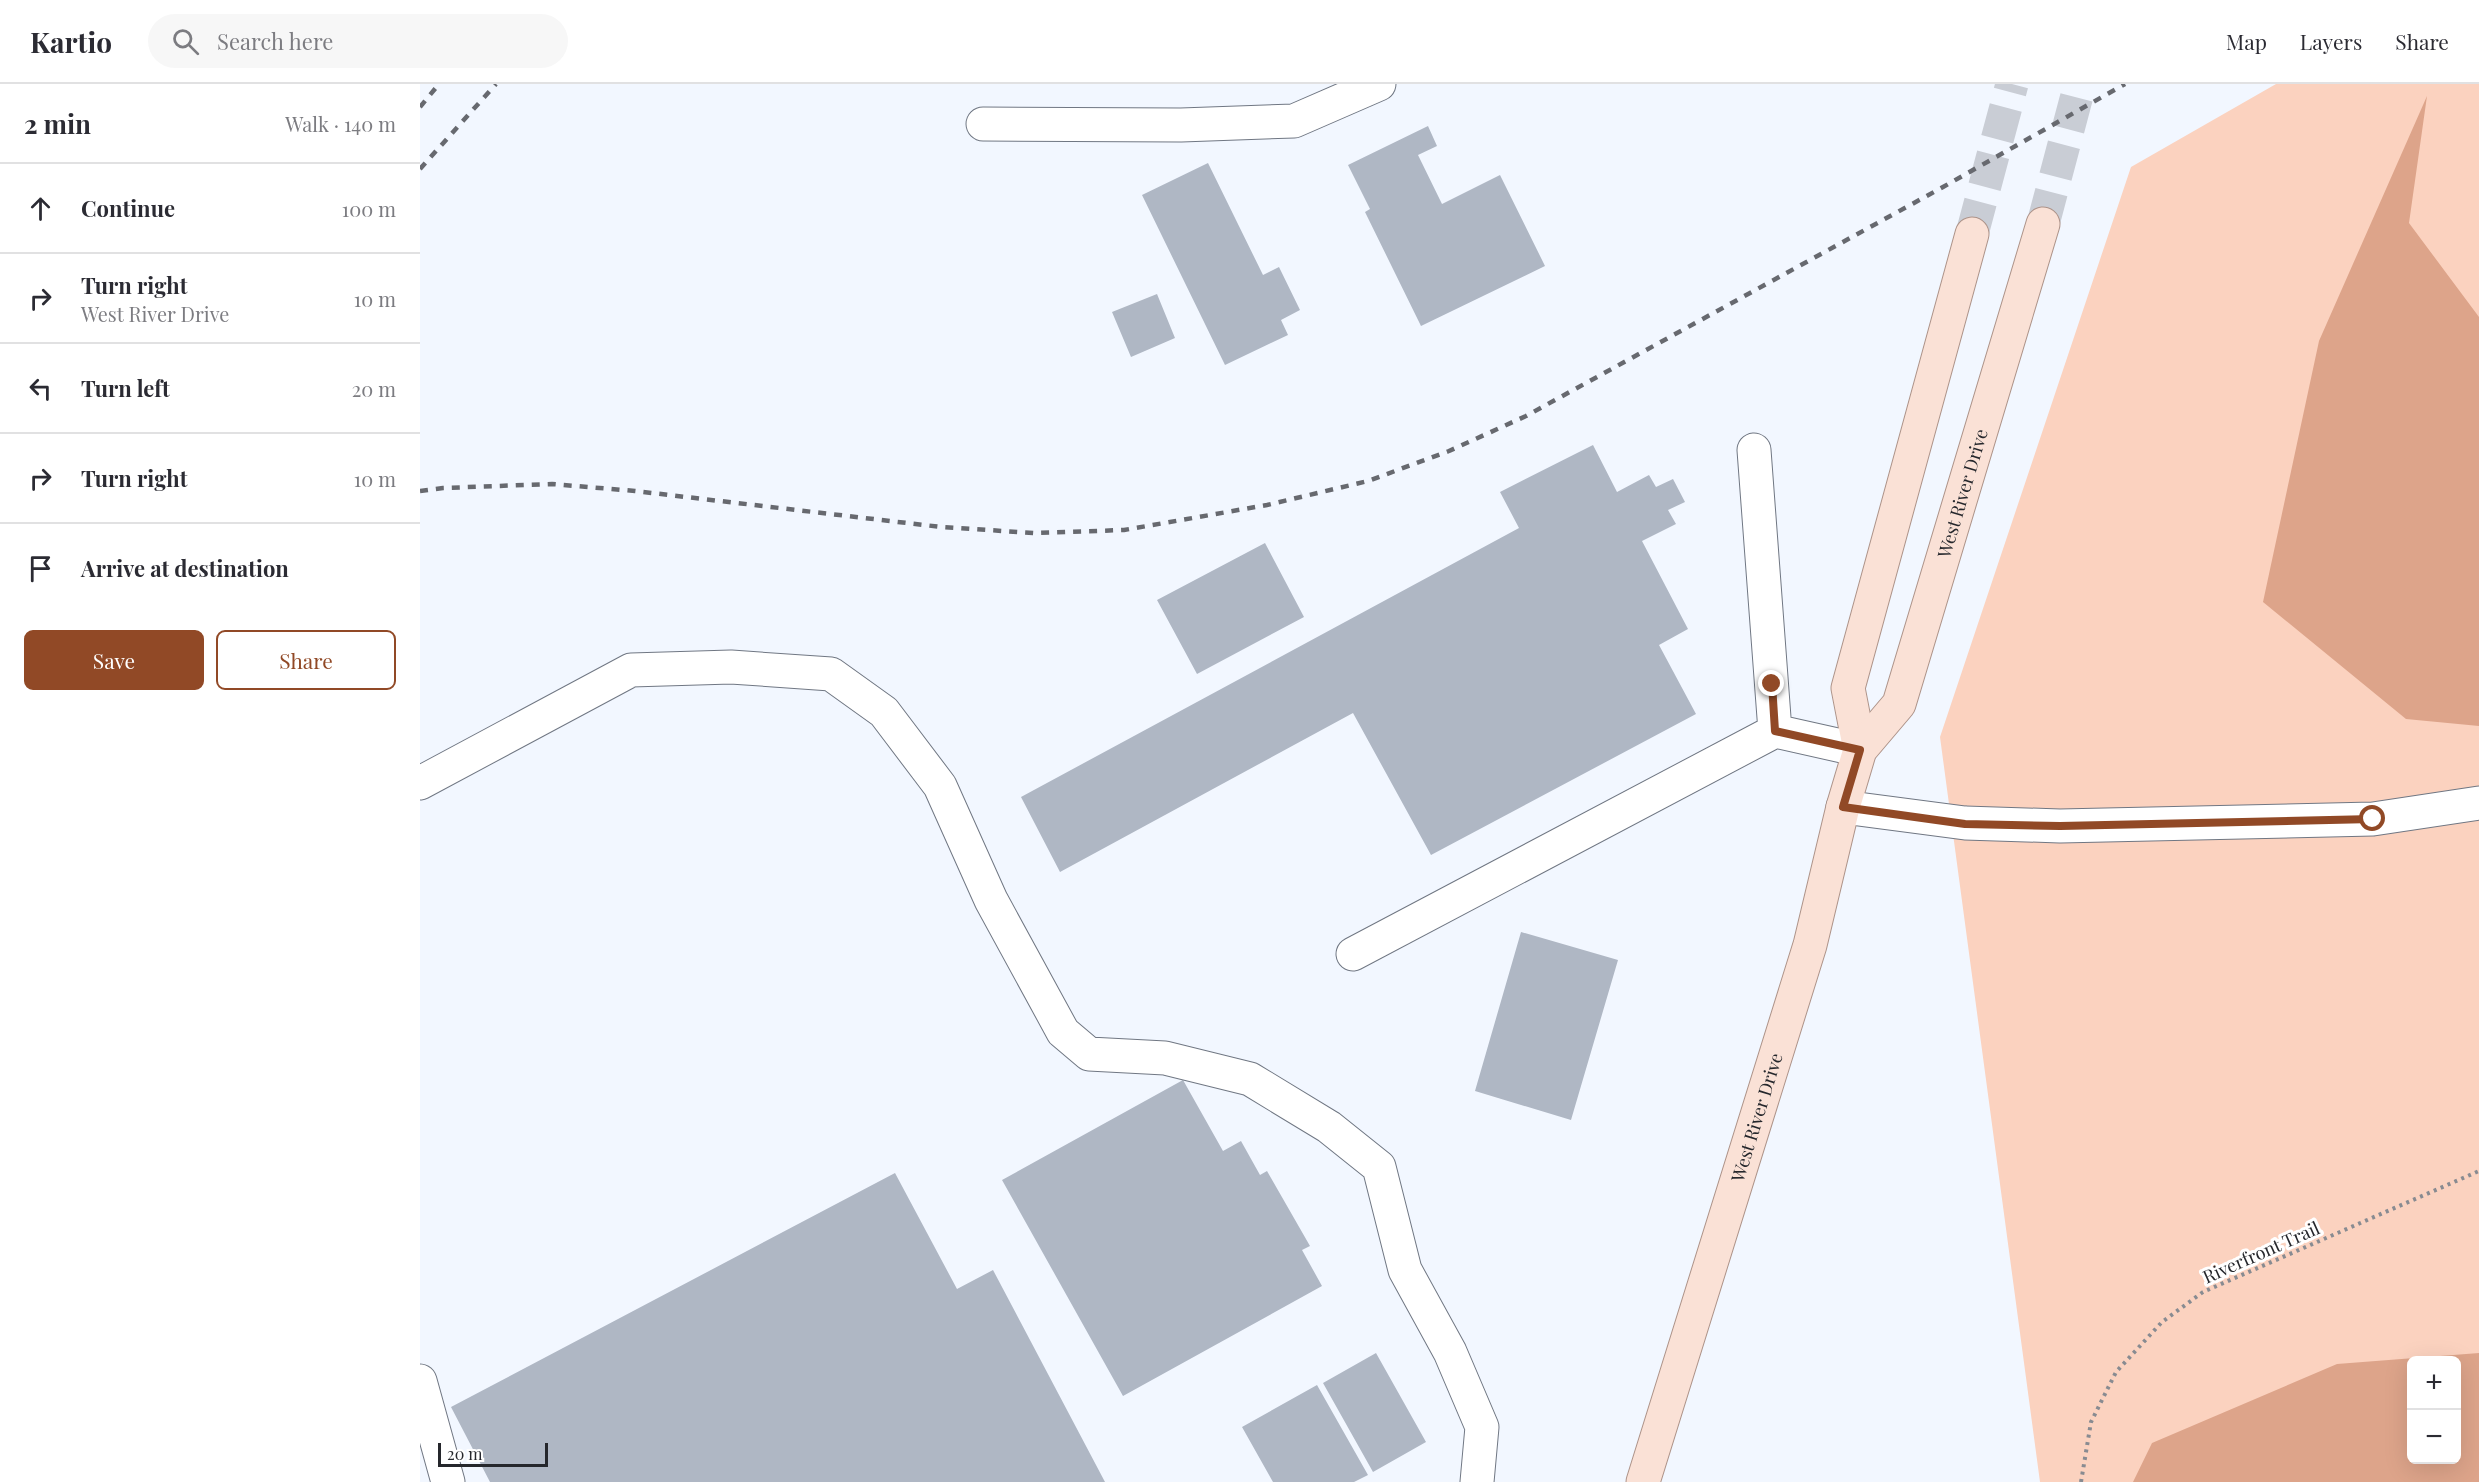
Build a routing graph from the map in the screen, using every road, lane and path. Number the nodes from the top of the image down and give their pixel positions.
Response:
1 (1379, 84) edge
2 (983, 124) dead end
3 (2043, 224) tunnel mouth
4 (1972, 234) tunnel mouth
5 (1755, 450) dead end
6 (1775, 731) junction
7 (1860, 750) junction
8 (420, 783) edge
9 (2479, 803) edge
10 (1843, 807) junction
11 (1353, 954) dead end
12 (2479, 1170) edge
13 (420, 1381) edge
14 (448, 1482) edge
15 (1477, 1482) edge
16 (1643, 1482) edge
17 (2081, 1482) edge

1 - 2 lane
3 - 7 main road, West River Drive
4 - 7 main road, West River Drive
5 - 6 lane
6 - 7 lane
6 - 11 lane
7 - 10 main road, West River Drive
8 - 15 lane
9 - 10 lane
10 - 16 main road, West River Drive
12 - 17 path, Riverfront Trail
13 - 14 lane

